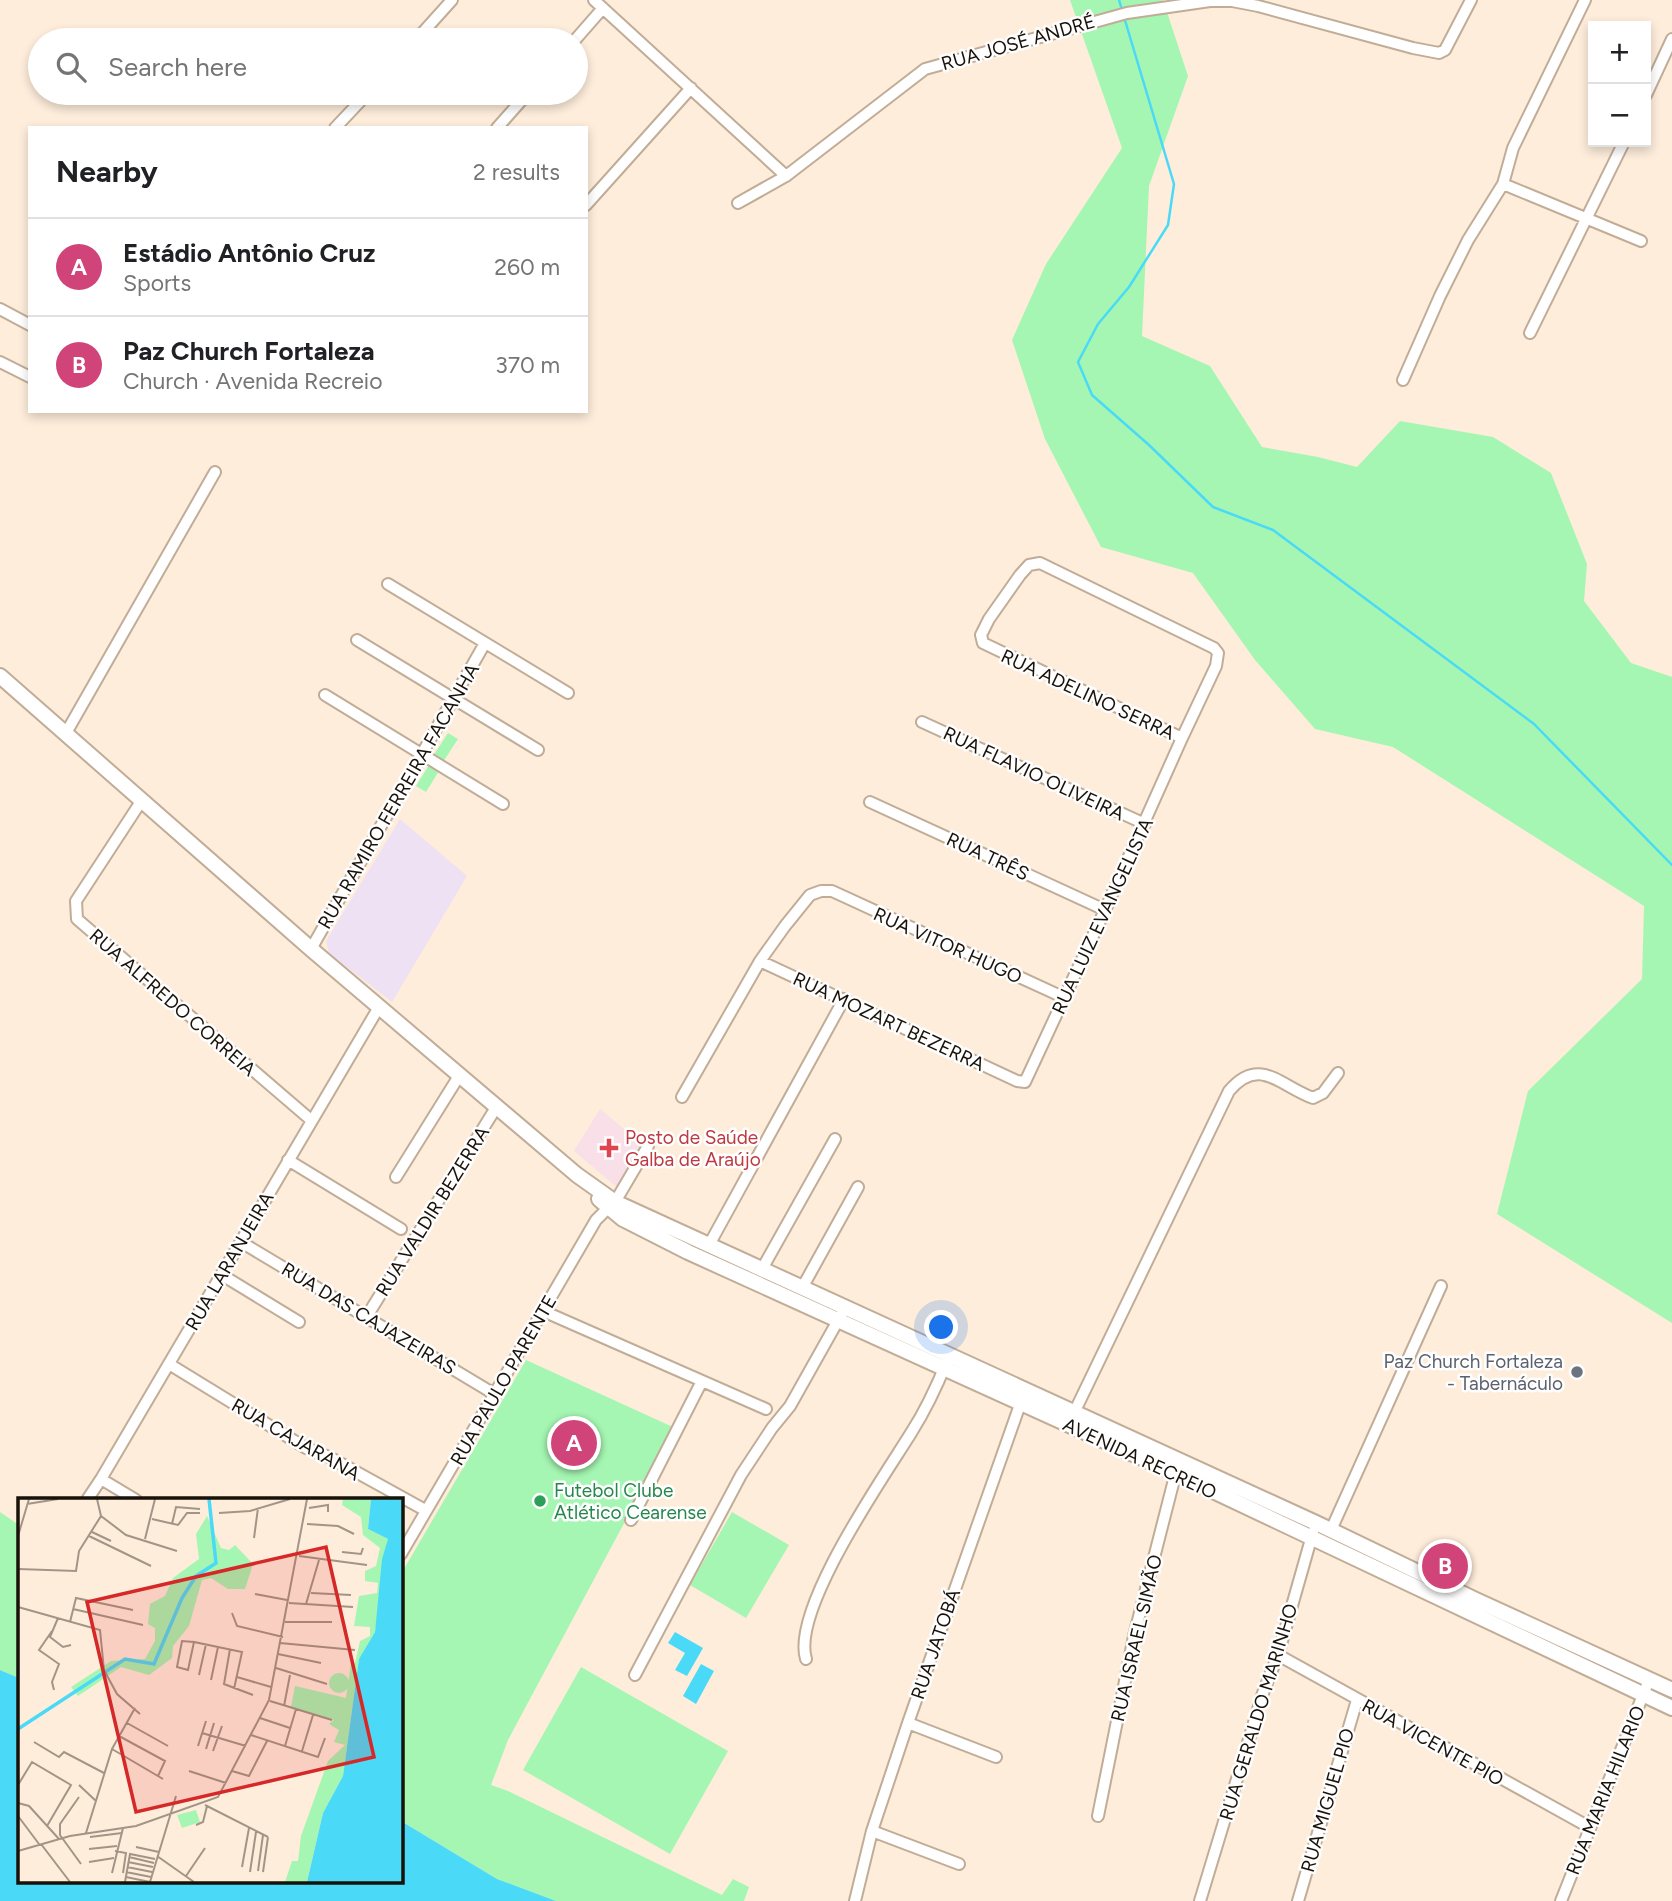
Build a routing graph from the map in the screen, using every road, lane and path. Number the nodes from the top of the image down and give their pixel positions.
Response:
1 (452, 0) edge
2 (594, 0) edge
3 (1471, 0) edge
4 (1585, 0) edge
5 (603, 8) junction
6 (427, 28) edge
7 (586, 28) edge
8 (1672, 40) edge
9 (1651, 84) edge
10 (691, 88) junction
11 (357, 105) edge
12 (517, 105) edge
13 (337, 126) edge
14 (498, 126) edge
15 (1622, 147) edge
16 (786, 176) junction
17 (1503, 184) junction
18 (588, 203) edge
19 (738, 203) dead end
20 (1588, 220) junction
21 (1641, 241) dead end
22 (0, 309) edge
23 (28, 324) edge
24 (1530, 333) dead end
25 (0, 362) edge
26 (28, 376) edge
27 (1403, 380) dead end
28 (215, 472) dead end
29 (388, 584) dead end
30 (357, 640) dead end
31 (485, 643) junction
32 (990, 648) joint
33 (0, 676) edge
34 (568, 694) dead end
35 (325, 695) dead end
36 (454, 698) junction
37 (922, 722) dead end
38 (66, 733) junction
39 (1181, 740) junction
40 (538, 750) dead end
41 (422, 755) junction
42 (142, 800) junction
43 (870, 802) dead end
44 (503, 804) dead end
45 (1145, 824) junction
46 (1105, 910) junction
47 (311, 949) junction
48 (760, 961) junction
49 (1065, 998) junction
50 (844, 999) junction
51 (379, 1007) junction
52 (1338, 1073) dead end
53 (459, 1076) junction
54 (1017, 1081) joint
55 (682, 1097) dead end
56 (497, 1106) junction
57 (311, 1121) junction
58 (835, 1139) dead end
59 (648, 1146) dead end
60 (288, 1160) junction
61 (396, 1177) dead end
62 (858, 1187) dead end
63 (611, 1205) junction
64 (401, 1229) dead end
65 (241, 1242) junction
66 (709, 1245) junction
67 (762, 1269) junction
68 (222, 1275) junction
69 (1441, 1286) dead end
70 (802, 1288) junction
71 (543, 1311) junction
72 (842, 1314) junction
73 (367, 1316) junction
74 (299, 1322) dead end
75 (948, 1361) junction
76 (169, 1364) junction
77 (702, 1381) junction
78 (496, 1395) junction
79 (1023, 1396) junction
80 (766, 1409) dead end
81 (1071, 1418) junction
82 (1177, 1467) junction
83 (100, 1479) junction
84 (88, 1498) edge
85 (133, 1498) edge
86 (425, 1510) junction
87 (632, 1520) dead end
88 (1314, 1530) junction
89 (1331, 1530) junction
90 (402, 1552) edge
91 (1473, 1607) junction
92 (1278, 1655) junction
93 (806, 1659) dead end
94 (635, 1675) dead end
95 (1649, 1680) junction
96 (1672, 1690) edge
97 (1643, 1695) junction
98 (1357, 1700) junction
99 (1672, 1708) edge
100 (908, 1723) junction
101 (996, 1757) dead end
102 (1098, 1816) dead end
103 (1589, 1827) junction
104 (872, 1831) junction
105 (960, 1864) dead end
106 (855, 1901) edge
107 (1200, 1901) edge
108 (1298, 1901) edge
109 (1561, 1901) edge

1 - 6 street
2 - 5 street
3 - 16 street, RUA JOSÉ ANDRÉ
4 - 17 street
5 - 7 street
5 - 10 street
8 - 9 street
10 - 16 street
10 - 18 street
11 - 13 street
12 - 14 street
15 - 20 street
16 - 19 street, RUA JOSÉ ANDRÉ
17 - 20 street
17 - 27 street
20 - 21 street
20 - 24 street
22 - 23 street
25 - 26 street
28 - 38 street
29 - 31 street
30 - 36 street
31 - 34 street
31 - 36 street, RUA RAMIRO FERREIRA FACANHA
32 - 39 street, RUA ADELINO SERRA
32 - 39 street, RUA LUIZ EVANGELISTA
33 - 38 main road
35 - 41 street
36 - 40 street
36 - 41 street, RUA RAMIRO FERREIRA FACANHA
37 - 45 street, RUA FLAVIO OLIVEIRA
38 - 42 main road
39 - 45 street, RUA LUIZ EVANGELISTA
41 - 44 street
41 - 47 street, RUA RAMIRO FERREIRA FACANHA
42 - 47 main road
42 - 57 street, RUA ALFREDO CORREIA
43 - 46 street, RUA TRÊS
45 - 46 street, RUA LUIZ EVANGELISTA
46 - 49 street, RUA LUIZ EVANGELISTA
47 - 51 main road
48 - 49 street, RUA VITOR HUGO
48 - 50 street, RUA MOZART BEZERRA
48 - 55 street
49 - 54 street, RUA LUIZ EVANGELISTA
50 - 54 street, RUA MOZART BEZERRA
50 - 66 street
51 - 53 main road
51 - 57 street, RUA LARANJEIRA
52 - 81 street
53 - 56 main road
53 - 61 street
56 - 63 main road
56 - 73 street, RUA VALDIR BEZERRA
57 - 60 street, RUA LARANJEIRA
58 - 67 street
59 - 63 street, RUA PAULO PARENTE
60 - 64 street
60 - 65 street, RUA LARANJEIRA
62 - 70 street
63 - 66 main road, AVENIDA RECREIO
63 - 71 street, RUA PAULO PARENTE
63 - 72 main road, AVENIDA RECREIO
65 - 68 street, RUA LARANJEIRA
65 - 73 street, RUA DAS CAJAZEIRAS
66 - 67 main road, AVENIDA RECREIO
67 - 70 main road, AVENIDA RECREIO
68 - 74 street
68 - 76 street, RUA LARANJEIRA
69 - 89 street
70 - 72 main road, AVENIDA RECREIO
71 - 77 street
71 - 78 street, RUA PAULO PARENTE
72 - 75 main road, AVENIDA RECREIO
72 - 94 street
73 - 78 street, RUA DAS CAJAZEIRAS
75 - 79 main road, AVENIDA RECREIO
75 - 93 street
76 - 83 street, RUA LARANJEIRA
76 - 86 street, RUA CAJARANA
77 - 80 street
77 - 87 street
78 - 86 street, RUA PAULO PARENTE
79 - 81 main road, AVENIDA RECREIO
79 - 100 street, RUA JATOBÁ
81 - 82 main road, AVENIDA RECREIO
82 - 88 main road, AVENIDA RECREIO
82 - 102 street, RUA ISRAEL SIMÃO
83 - 84 street, RUA LARANJEIRA
83 - 85 street
86 - 90 street, RUA PAULO PARENTE
88 - 89 main road, AVENIDA RECREIO
88 - 91 main road, AVENIDA RECREIO
88 - 92 street, RUA GERALDO MARINHO
89 - 91 main road, AVENIDA RECREIO
91 - 95 main road, AVENIDA RECREIO
91 - 97 main road, AVENIDA RECREIO
92 - 98 street, RUA VICENTE PIO
92 - 107 street, RUA GERALDO MARINHO
95 - 96 main road, AVENIDA RECREIO
95 - 97 street, RUA MARIA HILARIO
97 - 99 main road, AVENIDA RECREIO
97 - 103 street, RUA MARIA HILARIO
98 - 103 street, RUA VICENTE PIO
98 - 108 street, RUA MIGUEL PIO
100 - 101 street
100 - 104 street, RUA JATOBÁ
103 - 109 street, RUA MARIA HILARIO
104 - 105 street
104 - 106 street, RUA JATOBÁ

